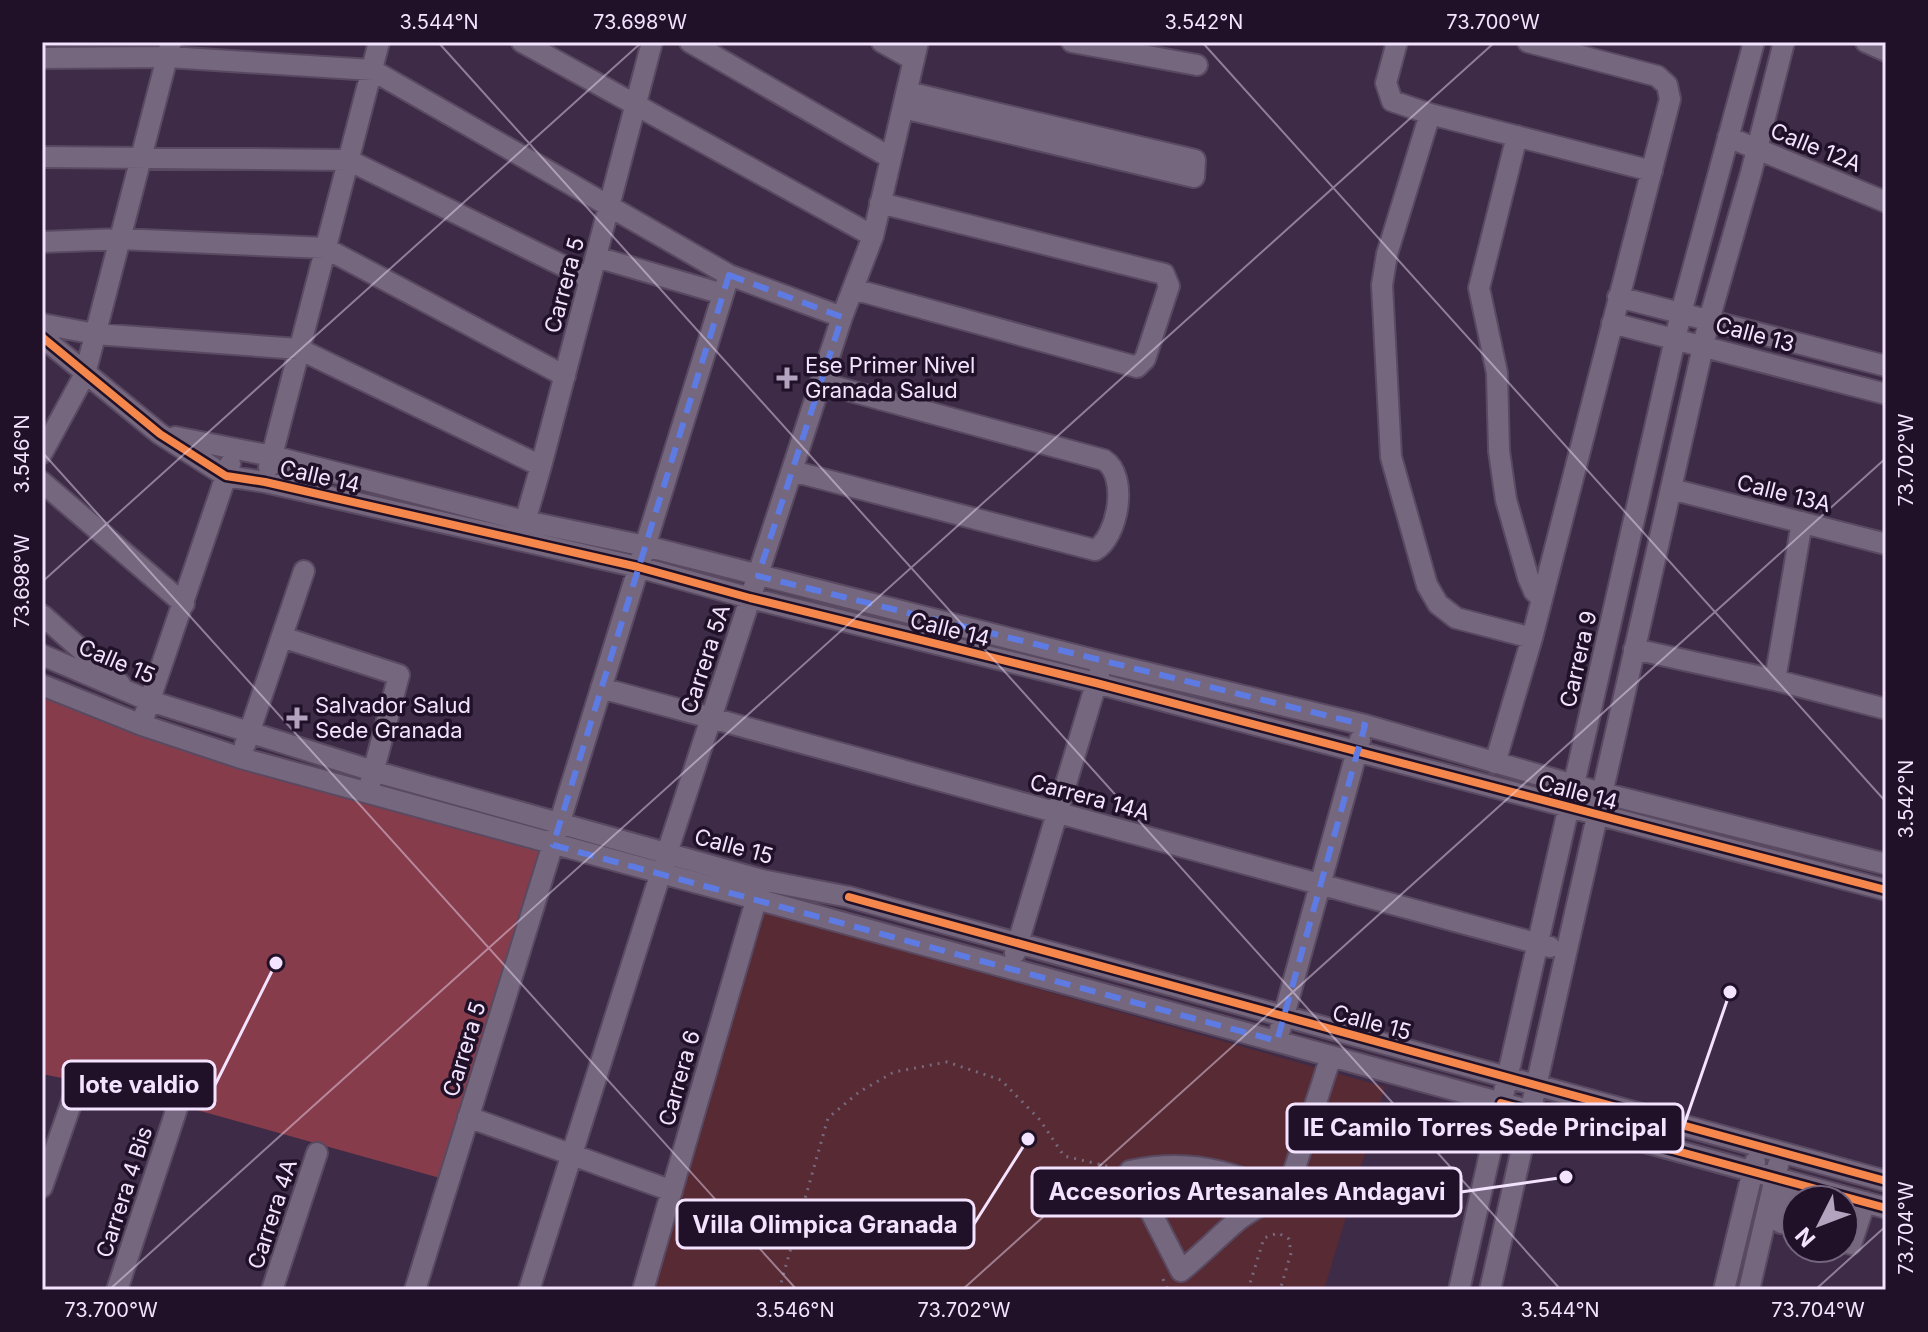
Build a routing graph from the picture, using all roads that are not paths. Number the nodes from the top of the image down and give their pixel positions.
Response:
1 (379, 42) edge
2 (522, 42) edge
3 (652, 42) edge
4 (690, 42) edge
5 (882, 42) edge
6 (1072, 42) edge
7 (1397, 42) edge
8 (1528, 42) edge
9 (1754, 42) edge
10 (1784, 42) edge
11 (1866, 42) edge
12 (170, 50) edge
13 (916, 51) edge
14 (1886, 51) edge
15 (42, 58) edge
16 (1197, 65) dead end
17 (372, 70) junction
18 (905, 100) junction
19 (635, 105) junction
20 (1430, 114) junction
21 (1517, 136) junction
22 (1728, 137) junction
23 (1756, 148) junction
24 (142, 156) junction
25 (42, 157) edge
26 (891, 158) junction
27 (348, 160) junction
28 (1652, 171) junction
29 (1886, 202) edge
30 (880, 203) junction
31 (608, 208) junction
32 (873, 236) junction
33 (120, 239) junction
34 (42, 242) edge
35 (325, 248) junction
36 (596, 257) junction
37 (590, 279) junction
38 (726, 285) junction
39 (853, 289) junction
40 (1618, 297) junction
41 (1681, 313) junction
42 (842, 317) junction
43 (1709, 320) junction
44 (1612, 323) junction
45 (42, 324) edge
46 (95, 334) junction
47 (42, 337) edge
48 (1675, 338) junction
49 (1703, 345) junction
50 (299, 349) junction
51 (1886, 366) edge
52 (85, 374) junction
53 (565, 376) junction
54 (821, 383) junction
55 (1886, 394) edge
56 (160, 434) junction
57 (234, 450) junction
58 (42, 453) edge
59 (272, 456) junction
60 (541, 466) junction
61 (792, 471) junction
62 (226, 476) junction
63 (42, 482) edge
64 (265, 482) junction
65 (1671, 489) junction
66 (1802, 522) junction
67 (522, 530) junction
68 (1886, 544) edge
69 (645, 546) junction
70 (638, 567) junction
71 (304, 571) dead end
72 (758, 576) junction
73 (750, 598) junction
74 (1542, 599) junction
75 (184, 604) junction
76 (42, 615) edge
77 (282, 637) junction
78 (1532, 638) junction
79 (1634, 649) junction
80 (42, 655) edge
81 (1102, 662) junction
82 (1775, 680) junction
83 (1096, 683) junction
84 (42, 685) edge
85 (601, 688) junction
86 (141, 698) junction
87 (1886, 709) edge
88 (711, 718) junction
89 (142, 725) junction
90 (1365, 725) junction
91 (249, 733) junction
92 (1357, 753) junction
93 (241, 758) junction
94 (1495, 763) junction
95 (373, 771) junction
96 (1574, 785) junction
97 (367, 793) junction
98 (1602, 793) junction
99 (1568, 808) junction
100 (1057, 813) junction
101 (1597, 816) junction
102 (559, 823) junction
103 (553, 845) junction
104 (667, 853) junction
105 (1886, 864) edge
106 (660, 874) junction
107 (762, 880) junction
108 (1320, 884) junction
109 (1886, 890) edge
110 (756, 901) junction
111 (1018, 944) junction
112 (1538, 944) junction
113 (1566, 951) junction
114 (1011, 968) junction
115 (1284, 1016) junction
116 (1277, 1041) junction
117 (1331, 1056) junction
118 (1507, 1077) junction
119 (78, 1084) dead end
120 (1536, 1085) junction
121 (1501, 1103) junction
122 (177, 1108) dead end
123 (1530, 1110) junction
124 (468, 1117) junction
125 (1759, 1146) junction
126 (1781, 1152) junction
127 (317, 1153) dead end
128 (572, 1156) junction
129 (1752, 1172) junction
130 (1782, 1180) junction
131 (1886, 1181) edge
132 (42, 1187) edge
133 (672, 1191) junction
134 (1278, 1195) junction
135 (1865, 1202) junction
136 (1886, 1208) edge
137 (1860, 1217) edge
138 (117, 1290) edge
139 (272, 1290) edge
140 (415, 1290) edge
141 (529, 1290) edge
142 (643, 1290) edge
143 (1459, 1290) edge
144 (1490, 1290) edge
145 (1724, 1290) edge
146 (1749, 1290) edge

1 - 17 street
2 - 19 street
3 - 19 street, Carrera 5
4 - 26 street
5 - 13 street
6 - 16 street
7 - 20 street
8 - 28 street
9 - 22 street, Carrera 9
10 - 23 street
11 - 14 street
12 - 15 street
12 - 17 street
12 - 24 street
13 - 18 street, Carrera 5A
17 - 27 street
17 - 31 street
18 - 18 street
18 - 26 street, Carrera 5A
19 - 31 street, Carrera 5
19 - 32 street
20 - 21 street
20 - 78 street
21 - 28 street
21 - 74 street
22 - 23 street, Calle 12A
22 - 41 street, Carrera 9
23 - 29 street, Calle 12A
23 - 43 street
24 - 25 street
24 - 27 street
24 - 33 street
26 - 30 street, Carrera 5A
27 - 35 street
27 - 37 street
28 - 40 street
30 - 32 street, Carrera 5A
30 - 39 street
31 - 36 street, Carrera 5
31 - 38 street
32 - 39 street, Carrera 5A
33 - 34 street
33 - 35 street
33 - 46 street
35 - 50 street
35 - 53 street
36 - 37 street, Carrera 5
36 - 38 street
37 - 53 street, Carrera 5
38 - 42 street
38 - 69 street, Carrera 5
39 - 42 street, Carrera 5A
40 - 41 street, Calle 13
40 - 44 street
41 - 43 street, Calle 13
41 - 48 street, Carrera 9
42 - 54 street, Carrera 5A
43 - 49 street
43 - 51 street, Calle 13
44 - 48 street, Calle 13
44 - 74 street
45 - 46 street
46 - 50 street
46 - 52 street
47 - 52 street, Calle 14
48 - 49 street, Calle 13
48 - 96 street, Carrera 9
49 - 55 street, Calle 13
49 - 65 street
50 - 59 street
50 - 60 street
52 - 56 street, Calle 14
52 - 58 street
53 - 60 street, Carrera 5
54 - 61 street, Carrera 5A
54 - 61 street
56 - 57 street, Calle 14
56 - 62 street, Calle 14
57 - 59 street, Calle 14
57 - 62 street
59 - 64 street
59 - 67 street, Calle 14
60 - 67 street, Carrera 5
61 - 72 street, Carrera 5A
62 - 64 street, Calle 14
62 - 75 street
63 - 75 street
64 - 67 street, Calle 14
65 - 66 street, Calle 13A
65 - 79 street
66 - 68 street, Calle 13A
66 - 82 street
67 - 69 street, Calle 14
67 - 70 street, Calle 14
69 - 70 street, Carrera 5
69 - 72 street, Calle 14
70 - 73 street, Calle 14
70 - 85 street, Carrera 5
71 - 77 street
72 - 73 street, Carrera 5A
72 - 81 street, Calle 14
73 - 83 street, Calle 14
73 - 88 street, Carrera 5A
74 - 78 street
75 - 86 street
76 - 86 street
77 - 91 street
77 - 95 street
78 - 94 street
79 - 82 street
79 - 98 street
80 - 86 street, Calle 15
81 - 83 street
81 - 90 street, Calle 14
82 - 87 street
83 - 92 street, Calle 14
83 - 100 street
84 - 89 street, Calle 15
85 - 88 street, Carrera 14A
85 - 102 street, Carrera 5
86 - 89 street
86 - 91 street, Calle 15
88 - 100 street, Carrera 14A
88 - 104 street, Carrera 5A
89 - 93 street, Calle 15
90 - 92 street
90 - 94 street, Calle 14
91 - 93 street
91 - 95 street, Calle 15
92 - 99 street, Calle 14
92 - 108 street
93 - 97 street, Calle 15
94 - 96 street, Calle 14
95 - 97 street
95 - 102 street, Calle 15
96 - 98 street, Calle 14
96 - 99 street, Carrera 9
97 - 103 street, Calle 15
98 - 101 street
98 - 105 street, Calle 14
99 - 101 street, Calle 14
99 - 112 street, Carrera 9
100 - 108 street, Carrera 14A
100 - 111 street
101 - 109 street, Calle 14
101 - 113 street
102 - 103 street, Carrera 5
102 - 104 street, Calle 15
103 - 106 street, Calle 15
103 - 124 street, Carrera 5
104 - 106 street, Carrera 5A
104 - 107 street, Calle 15
106 - 110 street, Calle 15
106 - 128 street, Carrera 5A
107 - 110 street, Carrera 6
107 - 111 street, Calle 15
108 - 112 street, Carrera 14A
108 - 115 street
110 - 114 street, Calle 15
110 - 133 street, Carrera 6
111 - 114 street
111 - 115 street, Calle 15
112 - 113 street, Carrera 14A
112 - 118 street, Carrera 9
113 - 120 street
114 - 116 street, Calle 15
115 - 116 street
115 - 118 street, Calle 15
116 - 117 street, Calle 15
117 - 121 street, Calle 15
117 - 134 street
118 - 120 street, Calle 15
118 - 121 street, Carrera 9
119 - 132 street
120 - 123 street
120 - 125 street, Calle 15
121 - 123 street, Calle 15
121 - 143 street, Carrera 9
122 - 138 street, Carrera 4 Bis
123 - 129 street, Calle 15
123 - 144 street
124 - 128 street
124 - 140 street, Carrera 5
125 - 126 street, Calle 15
125 - 129 street
126 - 130 street
126 - 131 street, Calle 15
127 - 139 street, Carrera 4A
128 - 133 street
128 - 141 street, Carrera 5A
129 - 130 street, Calle 15
129 - 145 street
130 - 135 street, Calle 15
130 - 146 street
133 - 142 street, Carrera 6
134 - 134 street
135 - 136 street, Calle 15
135 - 137 street

